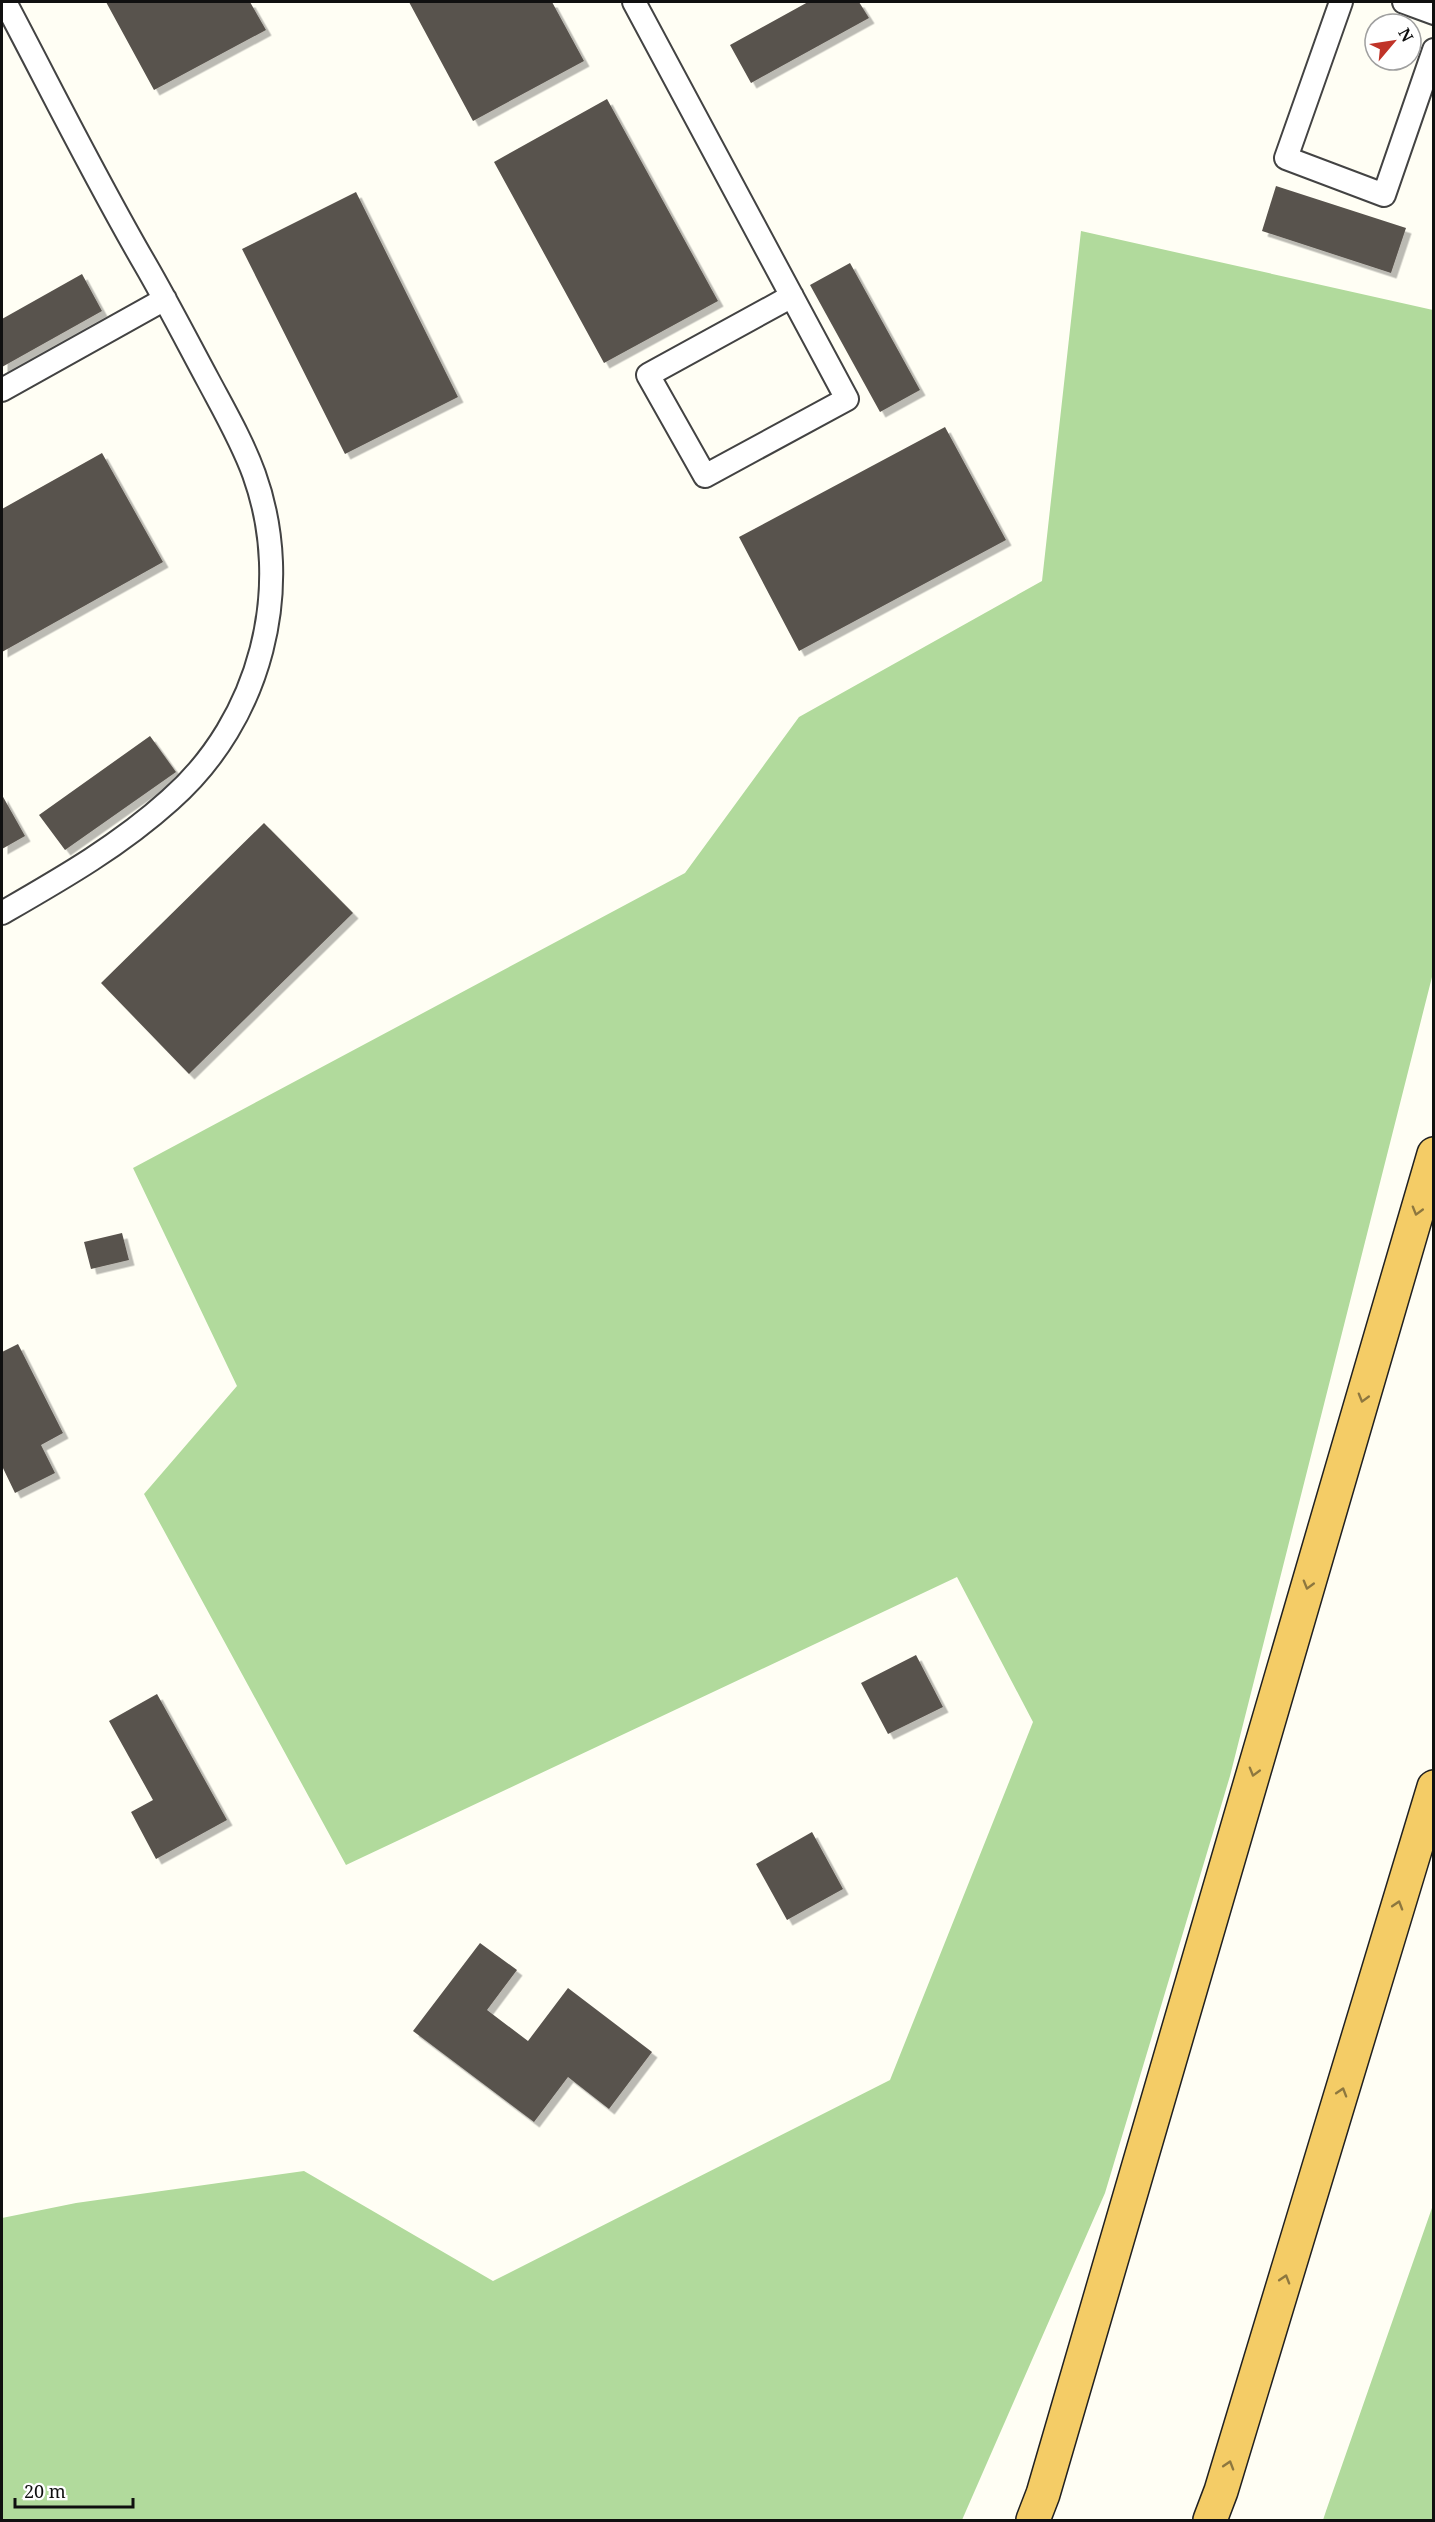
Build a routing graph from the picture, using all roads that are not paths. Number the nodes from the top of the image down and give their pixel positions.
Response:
1 (5, 2) edge
2 (634, 2) edge
3 (1341, 2) edge
4 (1404, 2) edge
5 (1434, 13) edge
6 (1434, 50) edge
7 (792, 296) junction
8 (165, 299) junction
9 (2, 390) edge
10 (2, 913) edge
11 (1434, 1154) edge
12 (1434, 1787) edge
13 (1033, 2520) edge
14 (1210, 2520) edge

1 - 8 lane
2 - 7 lane
3 - 6 lane
4 - 5 lane
7 - 7 lane
8 - 9 lane
8 - 10 lane
11 -> 13 highway
14 -> 12 highway

